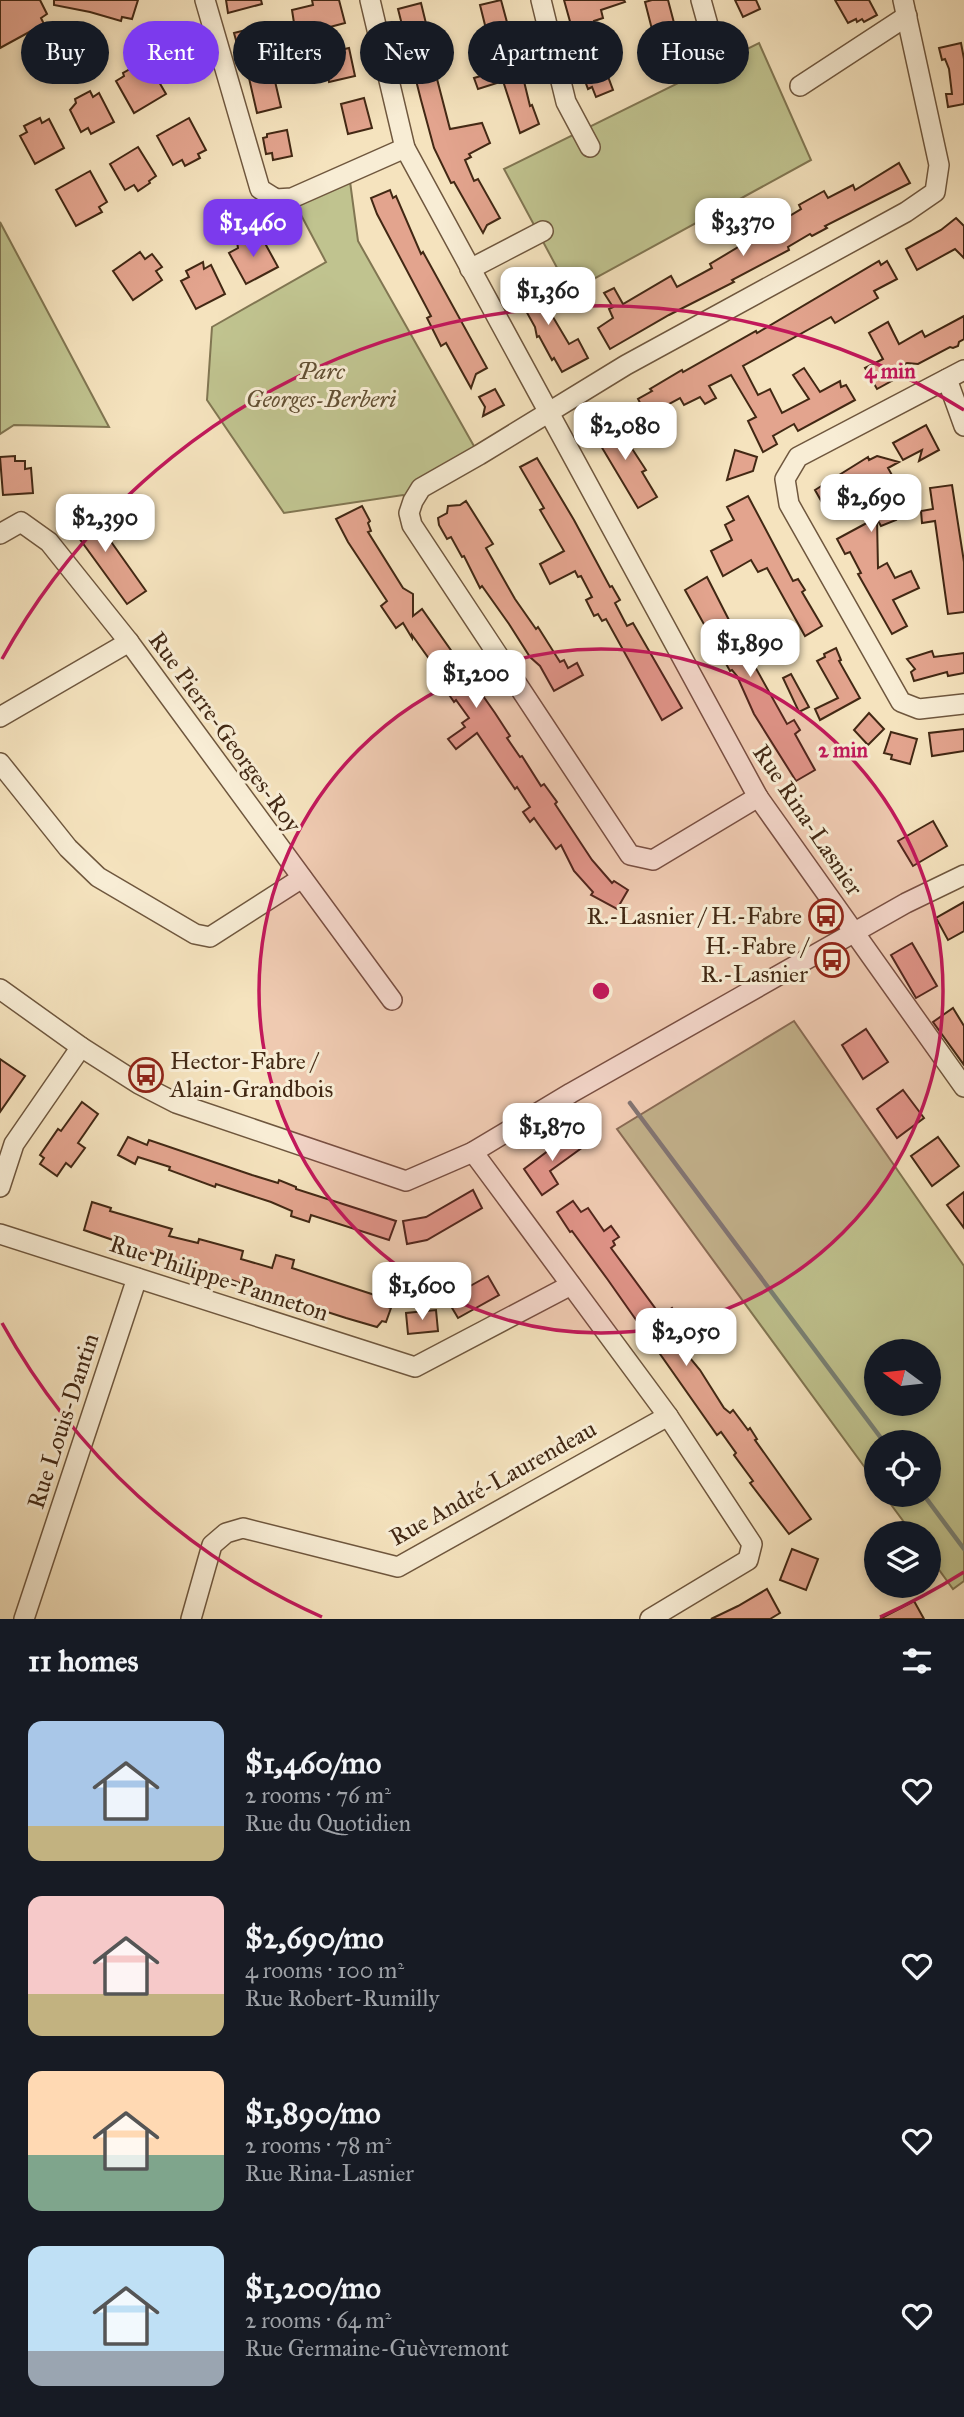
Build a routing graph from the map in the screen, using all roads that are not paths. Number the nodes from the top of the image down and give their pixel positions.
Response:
1 (205, 0) edge
2 (370, 0) edge
3 (541, 0) edge
4 (701, 0) edge
5 (905, 8) edge
6 (707, 21) edge
7 (800, 86) dead end
8 (590, 147) dead end
9 (405, 148) junction
10 (543, 231) dead end
11 (470, 269) junction
12 (955, 374) edge
13 (549, 413) junction
14 (964, 426) edge
15 (0, 534) edge
16 (129, 642) junction
17 (964, 704) edge
18 (0, 717) edge
19 (0, 763) edge
20 (758, 797) junction
21 (964, 875) edge
22 (302, 878) junction
23 (855, 933) junction
24 (0, 989) edge
25 (392, 1000) dead end
26 (81, 1047) junction
27 (964, 1087) edge
28 (473, 1152) junction
29 (0, 1187) edge
30 (0, 1234) edge
31 (137, 1278) junction
32 (571, 1285) junction
33 (668, 1416) junction
34 (24, 1619) edge
35 (191, 1619) edge
36 (650, 1619) edge

1 - 9 street
2 - 9 street, Rue Rina-Lasnier
3 - 8 street
4 - 6 street
5 - 7 street
5 - 13 street
9 - 11 street, Rue Rina-Lasnier
10 - 11 street
11 - 13 street, Rue Rina-Lasnier
12 - 14 street
12 - 17 street
13 - 20 street, Rue Rina-Lasnier
13 - 20 street
15 - 16 street, Rue Pierre-Georges-Roy
16 - 18 street
16 - 22 street, Rue Pierre-Georges-Roy
19 - 22 street
20 - 23 street, Rue Rina-Lasnier
21 - 23 street
22 - 25 street, Rue Pierre-Georges-Roy
23 - 27 street, Rue Rina-Lasnier
23 - 28 street
24 - 26 street
26 - 28 street
26 - 29 street
28 - 32 street
30 - 31 street, Rue Philippe-Panneton
31 - 32 street, Rue Philippe-Panneton
31 - 34 street, Rue Louis-Dantin
32 - 33 street
33 - 35 street, Rue André-Laurendeau
33 - 36 street

